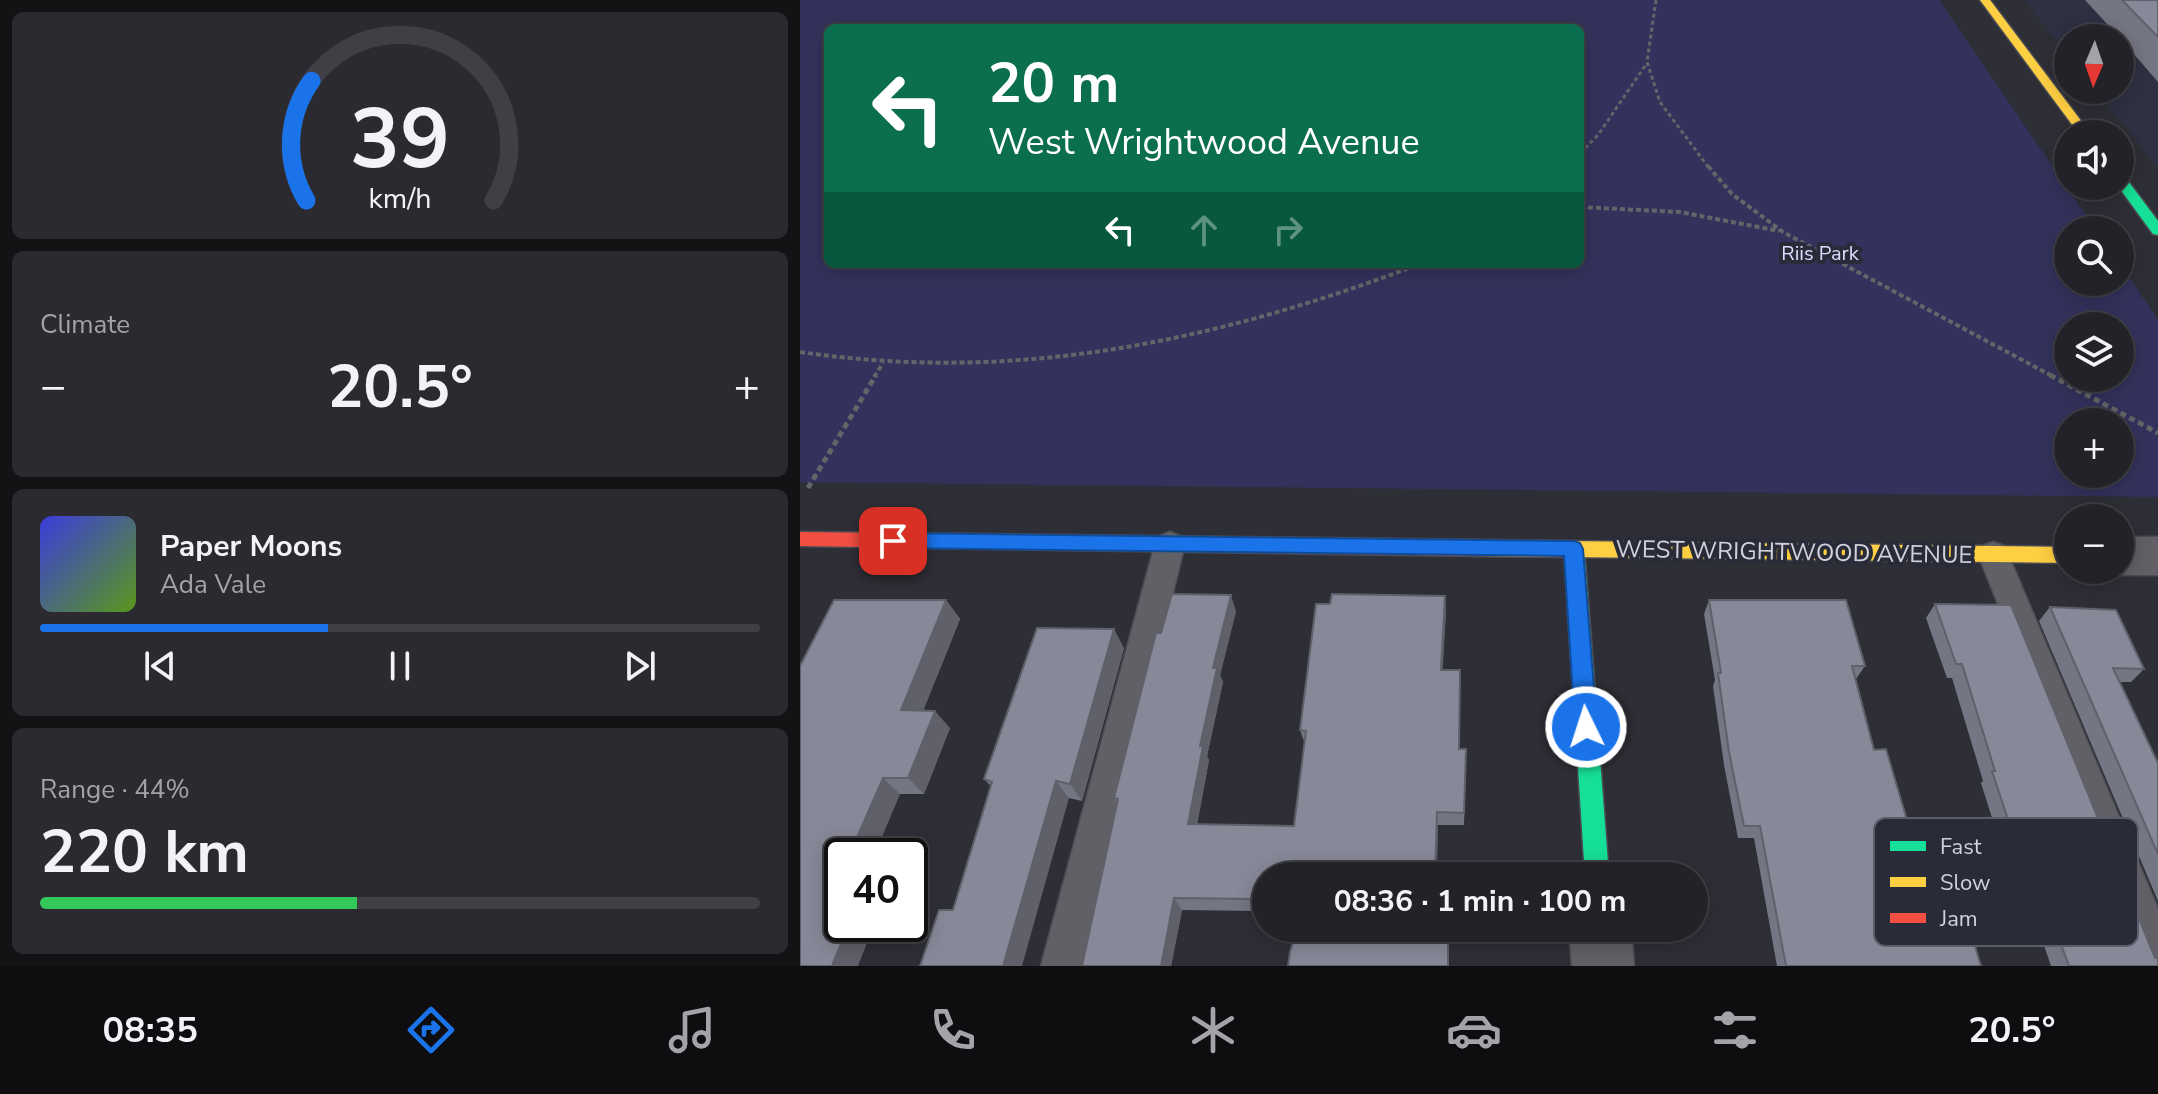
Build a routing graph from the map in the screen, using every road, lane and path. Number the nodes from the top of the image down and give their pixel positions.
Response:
1 (1656, 0) edge
2 (1985, 0) edge
3 (1647, 62) junction
4 (2075, 120) edge
5 (1584, 149) edge
6 (2134, 199) edge
7 (1584, 207) edge
8 (2158, 231) edge
9 (1783, 232) junction
10 (1410, 268) edge
11 (800, 352) edge
12 (883, 363) junction
13 (2158, 433) edge
14 (808, 488) dead end
15 (800, 539) edge
16 (1170, 544) junction
17 (1574, 549) junction
18 (1993, 554) junction
19 (2054, 555) edge
20 (2134, 556) edge
21 (2158, 556) edge
22 (2101, 818) edge
23 (1596, 862) edge
24 (2138, 907) edge
25 (1601, 942) edge
26 (2158, 956) edge
27 (1061, 966) edge
28 (1603, 966) edge

1 - 3 path
2 - 4 street
3 - 5 path
3 - 9 path
6 - 8 street
7 - 9 path
9 - 13 path
10 - 12 path
11 - 12 path
12 - 14 path
15 - 16 street, WEST WRIGHTWOOD AVENUE
16 - 17 street, WEST WRIGHTWOOD AVENUE
16 - 27 lane
17 - 18 street, WEST WRIGHTWOOD AVENUE
17 - 23 street
18 - 19 street, WEST WRIGHTWOOD AVENUE
18 - 22 lane
20 - 21 street
24 - 26 lane
25 - 28 street

